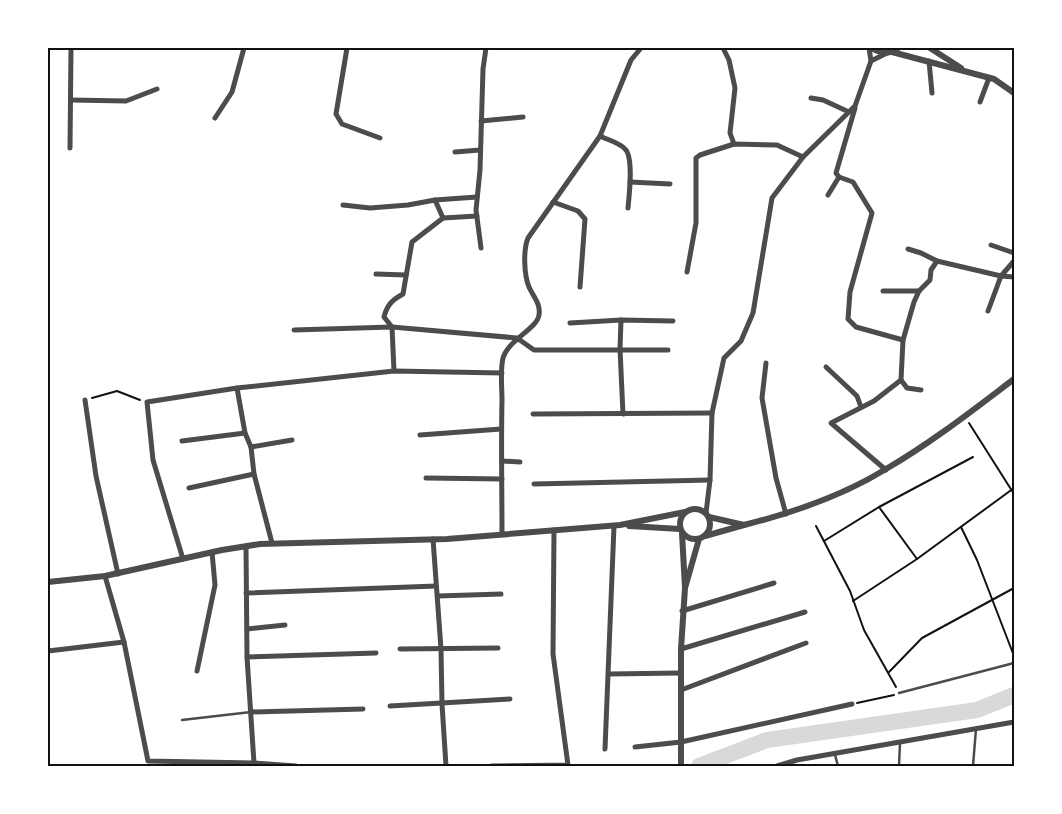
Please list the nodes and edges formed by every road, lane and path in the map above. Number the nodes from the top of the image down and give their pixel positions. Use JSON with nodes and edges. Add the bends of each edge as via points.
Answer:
{"nodes":[{"id":1,"x":71,"y":48,"type":"edge"},
{"id":2,"x":244,"y":48,"type":"edge"},
{"id":3,"x":347,"y":48,"type":"edge"},
{"id":4,"x":486,"y":48,"type":"edge"},
{"id":5,"x":641,"y":48,"type":"edge"},
{"id":6,"x":723,"y":48,"type":"edge"},
{"id":7,"x":870,"y":48,"type":"edge"},
{"id":8,"x":930,"y":48,"type":"edge"},
{"id":9,"x":893,"y":51,"type":"edge"},
{"id":10,"x":872,"y":61,"type":"junction"},
{"id":11,"x":929,"y":61,"type":"junction"},
{"id":12,"x":966,"y":71,"type":"junction"},
{"id":13,"x":990,"y":78,"type":"junction"},
{"id":14,"x":156,"y":89,"type":"dead end"},
{"id":15,"x":932,"y":93,"type":"dead end"},
{"id":16,"x":1014,"y":93,"type":"edge"},
{"id":17,"x":810,"y":98,"type":"dead end"},
{"id":18,"x":71,"y":100,"type":"junction"},
{"id":19,"x":980,"y":102,"type":"dead end"},
{"id":20,"x":855,"y":106,"type":"junction"},
{"id":21,"x":850,"y":112,"type":"junction"},
{"id":22,"x":523,"y":117,"type":"dead end"},
{"id":23,"x":215,"y":118,"type":"dead end"},
{"id":24,"x":481,"y":121,"type":"junction"},
{"id":25,"x":600,"y":136,"type":"junction"},
{"id":26,"x":380,"y":138,"type":"dead end"},
{"id":27,"x":734,"y":144,"type":"junction"},
{"id":28,"x":70,"y":148,"type":"dead end"},
{"id":29,"x":480,"y":150,"type":"junction"},
{"id":30,"x":454,"y":152,"type":"dead end"},
{"id":31,"x":803,"y":157,"type":"junction"},
{"id":32,"x":839,"y":177,"type":"junction"},
{"id":33,"x":630,"y":182,"type":"junction"},
{"id":34,"x":670,"y":184,"type":"dead end"},
{"id":35,"x":828,"y":195,"type":"dead end"},
{"id":36,"x":477,"y":197,"type":"junction"},
{"id":37,"x":436,"y":200,"type":"junction"},
{"id":38,"x":553,"y":202,"type":"junction"},
{"id":39,"x":343,"y":205,"type":"dead end"},
{"id":40,"x":628,"y":208,"type":"dead end"},
{"id":41,"x":477,"y":216,"type":"junction"},
{"id":42,"x":443,"y":218,"type":"junction"},
{"id":43,"x":991,"y":245,"type":"dead end"},
{"id":44,"x":481,"y":248,"type":"dead end"},
{"id":45,"x":908,"y":249,"type":"dead end"},
{"id":46,"x":1014,"y":252,"type":"edge"},
{"id":47,"x":937,"y":261,"type":"junction"},
{"id":48,"x":1014,"y":261,"type":"edge"},
{"id":49,"x":687,"y":272,"type":"dead end"},
{"id":50,"x":376,"y":274,"type":"dead end"},
{"id":51,"x":406,"y":276,"type":"junction"},
{"id":52,"x":1001,"y":276,"type":"junction"},
{"id":53,"x":1014,"y":277,"type":"edge"},
{"id":54,"x":580,"y":287,"type":"dead end"},
{"id":55,"x":882,"y":291,"type":"dead end"},
{"id":56,"x":919,"y":291,"type":"junction"},
{"id":57,"x":988,"y":311,"type":"dead end"},
{"id":58,"x":621,"y":320,"type":"junction"},
{"id":59,"x":673,"y":321,"type":"dead end"},
{"id":60,"x":570,"y":324,"type":"dead end"},
{"id":61,"x":392,"y":327,"type":"junction"},
{"id":62,"x":294,"y":330,"type":"dead end"},
{"id":63,"x":517,"y":338,"type":"junction"},
{"id":64,"x":903,"y":340,"type":"junction"},
{"id":65,"x":620,"y":349,"type":"junction"},
{"id":66,"x":668,"y":350,"type":"dead end"},
{"id":67,"x":766,"y":363,"type":"dead end"},
{"id":68,"x":826,"y":367,"type":"dead end"},
{"id":69,"x":394,"y":371,"type":"junction"},
{"id":70,"x":502,"y":373,"type":"junction"},
{"id":71,"x":1014,"y":379,"type":"edge"},
{"id":72,"x":901,"y":380,"type":"junction"},
{"id":73,"x":237,"y":388,"type":"junction"},
{"id":74,"x":921,"y":390,"type":"dead end"},
{"id":75,"x":85,"y":400,"type":"joint"},
{"id":76,"x":148,"y":402,"type":"junction"},
{"id":77,"x":861,"y":407,"type":"junction"},
{"id":78,"x":712,"y":412,"type":"junction"},
{"id":79,"x":533,"y":414,"type":"dead end"},
{"id":80,"x":623,"y":414,"type":"junction"},
{"id":81,"x":965,"y":416,"type":"junction"},
{"id":82,"x":501,"y":429,"type":"junction"},
{"id":83,"x":245,"y":433,"type":"junction"},
{"id":84,"x":420,"y":435,"type":"dead end"},
{"id":85,"x":182,"y":440,"type":"dead end"},
{"id":86,"x":292,"y":440,"type":"dead end"},
{"id":87,"x":251,"y":447,"type":"junction"},
{"id":88,"x":973,"y":457,"type":"dead end"},
{"id":89,"x":502,"y":461,"type":"junction"},
{"id":90,"x":520,"y":462,"type":"dead end"},
{"id":91,"x":886,"y":470,"type":"junction"},
{"id":92,"x":254,"y":474,"type":"junction"},
{"id":93,"x":426,"y":478,"type":"dead end"},
{"id":94,"x":502,"y":479,"type":"junction"},
{"id":95,"x":710,"y":480,"type":"junction"},
{"id":96,"x":534,"y":484,"type":"dead end"},
{"id":97,"x":189,"y":488,"type":"dead end"},
{"id":98,"x":1013,"y":489,"type":"edge"},
{"id":99,"x":1014,"y":494,"type":"edge"},
{"id":100,"x":879,"y":506,"type":"junction"},
{"id":101,"x":685,"y":512,"type":"junction"},
{"id":102,"x":786,"y":514,"type":"junction"},
{"id":103,"x":707,"y":515,"type":"junction"},
{"id":104,"x":617,"y":525,"type":"junction"},
{"id":105,"x":744,"y":525,"type":"junction"},
{"id":106,"x":816,"y":526,"type":"dead end"},
{"id":107,"x":961,"y":527,"type":"junction"},
{"id":108,"x":554,"y":530,"type":"junction"},
{"id":109,"x":681,"y":531,"type":"junction"},
{"id":110,"x":502,"y":534,"type":"junction"},
{"id":111,"x":701,"y":538,"type":"junction"},
{"id":112,"x":433,"y":539,"type":"junction"},
{"id":113,"x":824,"y":541,"type":"junction"},
{"id":114,"x":272,"y":543,"type":"junction"},
{"id":115,"x":246,"y":546,"type":"junction"},
{"id":116,"x":212,"y":552,"type":"junction"},
{"id":117,"x":183,"y":559,"type":"junction"},
{"id":118,"x":917,"y":559,"type":"junction"},
{"id":119,"x":118,"y":574,"type":"junction"},
{"id":120,"x":105,"y":576,"type":"junction"},
{"id":121,"x":48,"y":582,"type":"edge"},
{"id":122,"x":774,"y":583,"type":"dead end"},
{"id":123,"x":436,"y":586,"type":"junction"},
{"id":124,"x":685,"y":588,"type":"junction"},
{"id":125,"x":1014,"y":588,"type":"edge"},
{"id":126,"x":246,"y":593,"type":"junction"},
{"id":127,"x":501,"y":594,"type":"dead end"},
{"id":128,"x":438,"y":596,"type":"junction"},
{"id":129,"x":853,"y":601,"type":"junction"},
{"id":130,"x":992,"y":601,"type":"junction"},
{"id":131,"x":682,"y":611,"type":"junction"},
{"id":132,"x":805,"y":612,"type":"dead end"},
{"id":133,"x":286,"y":625,"type":"dead end"},
{"id":134,"x":247,"y":629,"type":"junction"},
{"id":135,"x":124,"y":642,"type":"junction"},
{"id":136,"x":806,"y":643,"type":"dead end"},
{"id":137,"x":498,"y":648,"type":"dead end"},
{"id":138,"x":441,"y":649,"type":"junction"},
{"id":139,"x":681,"y":649,"type":"junction"},
{"id":140,"x":400,"y":650,"type":"dead end"},
{"id":141,"x":48,"y":651,"type":"edge"},
{"id":142,"x":376,"y":653,"type":"dead end"},
{"id":143,"x":1014,"y":656,"type":"edge"},
{"id":144,"x":247,"y":658,"type":"junction"},
{"id":145,"x":1014,"y":663,"type":"edge"},
{"id":146,"x":197,"y":671,"type":"dead end"},
{"id":147,"x":888,"y":672,"type":"junction"},
{"id":148,"x":681,"y":673,"type":"junction"},
{"id":149,"x":609,"y":674,"type":"junction"},
{"id":150,"x":681,"y":690,"type":"junction"},
{"id":151,"x":900,"y":693,"type":"junction"},
{"id":152,"x":510,"y":699,"type":"dead end"},
{"id":153,"x":442,"y":704,"type":"junction"},
{"id":154,"x":852,"y":704,"type":"joint"},
{"id":155,"x":390,"y":706,"type":"dead end"},
{"id":156,"x":363,"y":709,"type":"dead end"},
{"id":157,"x":251,"y":712,"type":"junction"},
{"id":158,"x":182,"y":720,"type":"dead end"},
{"id":159,"x":1014,"y":722,"type":"edge"},
{"id":160,"x":976,"y":729,"type":"junction"},
{"id":161,"x":681,"y":742,"type":"junction"},
{"id":162,"x":900,"y":742,"type":"junction"},
{"id":163,"x":635,"y":747,"type":"dead end"},
{"id":164,"x":605,"y":749,"type":"dead end"},
{"id":165,"x":835,"y":753,"type":"junction"},
{"id":166,"x":797,"y":760,"type":"junction"},
{"id":167,"x":254,"y":764,"type":"junction"},
{"id":168,"x":296,"y":766,"type":"edge"},
{"id":169,"x":446,"y":766,"type":"edge"},
{"id":170,"x":491,"y":766,"type":"edge"},
{"id":171,"x":681,"y":766,"type":"edge"},
{"id":172,"x":777,"y":766,"type":"edge"},
{"id":173,"x":798,"y":766,"type":"edge"},
{"id":174,"x":838,"y":766,"type":"edge"},
{"id":175,"x":900,"y":766,"type":"edge"},
{"id":176,"x":973,"y":766,"type":"edge"}],
"edges":[{"from":1,"to":18,"type":"street"},
{"from":2,"to":23,"type":"street","via":[[232,92]]},
{"from":3,"to":26,"type":"street","via":[[336,114],[342,124]]},
{"from":4,"to":24,"type":"street"},
{"from":5,"to":25,"type":"street","via":[[631,60]]},
{"from":6,"to":27,"type":"street","via":[[735,88],[730,133]]},
{"from":7,"to":9,"type":"street"},
{"from":7,"to":10,"type":"street"},
{"from":8,"to":12,"type":"street"},
{"from":9,"to":10,"type":"street"},
{"from":9,"to":11,"type":"street"},
{"from":10,"to":20,"type":"street"},
{"from":11,"to":12,"type":"street"},
{"from":11,"to":15,"type":"street"},
{"from":12,"to":13,"type":"street"},
{"from":13,"to":16,"type":"street"},
{"from":13,"to":19,"type":"street"},
{"from":14,"to":18,"type":"street","via":[[126,101]]},
{"from":17,"to":21,"type":"street","via":[[824,100]]},
{"from":18,"to":28,"type":"street"},
{"from":20,"to":21,"type":"street"},
{"from":20,"to":32,"type":"street","via":[[835,170]]},
{"from":21,"to":31,"type":"street"},
{"from":22,"to":24,"type":"street"},
{"from":24,"to":29,"type":"street"},
{"from":25,"to":33,"type":"street","via":[[625,149]]},
{"from":25,"to":38,"type":"street"},
{"from":27,"to":31,"type":"street","via":[[777,145]]},
{"from":27,"to":49,"type":"street","via":[[696,158],[696,223]]},
{"from":29,"to":30,"type":"street"},
{"from":29,"to":36,"type":"street"},
{"from":31,"to":78,"type":"street","via":[[772,198],[753,314],[741,341],[724,358]]},
{"from":32,"to":35,"type":"street"},
{"from":32,"to":64,"type":"street","via":[[854,182],[872,213],[850,292],[848,319],[856,328]]},
{"from":33,"to":34,"type":"street"},
{"from":33,"to":40,"type":"street"},
{"from":36,"to":37,"type":"street"},
{"from":36,"to":41,"type":"street"},
{"from":37,"to":39,"type":"street","via":[[370,208]]},
{"from":37,"to":42,"type":"street"},
{"from":38,"to":54,"type":"street","via":[[578,211],[585,219]]},
{"from":38,"to":63,"type":"street","via":[[528,238],[524,253],[528,285],[538,304],[539,316],[534,325]]},
{"from":41,"to":42,"type":"street"},
{"from":41,"to":44,"type":"street"},
{"from":42,"to":51,"type":"street","via":[[412,242]]},
{"from":43,"to":46,"type":"street"},
{"from":45,"to":47,"type":"street"},
{"from":47,"to":52,"type":"street"},
{"from":47,"to":56,"type":"street","via":[[931,270],[930,280]]},
{"from":48,"to":52,"type":"street"},
{"from":50,"to":51,"type":"street"},
{"from":51,"to":61,"type":"street","via":[[402,294],[386,308],[384,317]]},
{"from":52,"to":53,"type":"street"},
{"from":52,"to":57,"type":"street"},
{"from":55,"to":56,"type":"street"},
{"from":56,"to":64,"type":"street"},
{"from":58,"to":59,"type":"street"},
{"from":58,"to":60,"type":"street"},
{"from":58,"to":65,"type":"street"},
{"from":61,"to":62,"type":"street"},
{"from":61,"to":63,"type":"street"},
{"from":61,"to":69,"type":"street"},
{"from":63,"to":65,"type":"street","via":[[534,350]]},
{"from":63,"to":70,"type":"street","via":[[503,357]]},
{"from":64,"to":72,"type":"street"},
{"from":65,"to":66,"type":"street"},
{"from":65,"to":80,"type":"street"},
{"from":67,"to":102,"type":"street","via":[[762,398]]},
{"from":68,"to":77,"type":"street","via":[[857,396]]},
{"from":69,"to":70,"type":"street"},
{"from":69,"to":73,"type":"street"},
{"from":70,"to":82,"type":"street"},
{"from":71,"to":81,"type":"street"},
{"from":72,"to":74,"type":"street","via":[[907,388]]},
{"from":72,"to":77,"type":"street"},
{"from":73,"to":76,"type":"street"},
{"from":73,"to":83,"type":"street"},
{"from":75,"to":76,"type":"path","via":[[117,391]]},
{"from":75,"to":119,"type":"street","via":[[96,476]]},
{"from":76,"to":117,"type":"street","via":[[153,460]]},
{"from":77,"to":91,"type":"street","via":[[831,423]]},
{"from":78,"to":80,"type":"street"},
{"from":78,"to":95,"type":"street"},
{"from":79,"to":80,"type":"street"},
{"from":81,"to":91,"type":"street"},
{"from":81,"to":98,"type":"path"},
{"from":82,"to":84,"type":"street"},
{"from":82,"to":89,"type":"street"},
{"from":83,"to":85,"type":"street"},
{"from":83,"to":87,"type":"street"},
{"from":86,"to":87,"type":"street"},
{"from":87,"to":92,"type":"street"},
{"from":88,"to":100,"type":"path"},
{"from":89,"to":90,"type":"street"},
{"from":89,"to":94,"type":"street"},
{"from":91,"to":102,"type":"street"},
{"from":92,"to":97,"type":"street"},
{"from":92,"to":114,"type":"street"},
{"from":93,"to":94,"type":"street"},
{"from":94,"to":110,"type":"street"},
{"from":95,"to":96,"type":"street"},
{"from":95,"to":103,"type":"street"},
{"from":98,"to":99,"type":"path"},
{"from":98,"to":107,"type":"path"},
{"from":100,"to":113,"type":"path"},
{"from":100,"to":118,"type":"path"},
{"from":101,"to":103,"type":"street","via":[[702,510]]},
{"from":101,"to":104,"type":"street"},
{"from":101,"to":109,"type":"street","via":[[680,520]]},
{"from":102,"to":105,"type":"street"},
{"from":103,"to":105,"type":"street"},
{"from":103,"to":111,"type":"street","via":[[709,530]]},
{"from":104,"to":108,"type":"street"},
{"from":104,"to":109,"type":"street"},
{"from":104,"to":149,"type":"street"},
{"from":105,"to":111,"type":"street"},
{"from":106,"to":113,"type":"path"},
{"from":107,"to":118,"type":"path"},
{"from":107,"to":130,"type":"path"},
{"from":108,"to":110,"type":"street"},
{"from":108,"to":170,"type":"street","via":[[553,654],[568,765]]},
{"from":109,"to":111,"type":"street","via":[[690,539]]},
{"from":109,"to":124,"type":"street"},
{"from":110,"to":112,"type":"street"},
{"from":111,"to":124,"type":"street"},
{"from":112,"to":114,"type":"street"},
{"from":112,"to":123,"type":"street"},
{"from":113,"to":129,"type":"path"},
{"from":114,"to":115,"type":"street"},
{"from":115,"to":116,"type":"street"},
{"from":115,"to":126,"type":"street"},
{"from":116,"to":117,"type":"street"},
{"from":116,"to":146,"type":"street","via":[[215,585]]},
{"from":117,"to":119,"type":"street"},
{"from":118,"to":129,"type":"path"},
{"from":119,"to":120,"type":"street"},
{"from":120,"to":121,"type":"street"},
{"from":120,"to":135,"type":"street"},
{"from":122,"to":131,"type":"street"},
{"from":123,"to":126,"type":"street"},
{"from":123,"to":128,"type":"street"},
{"from":124,"to":131,"type":"street"},
{"from":125,"to":130,"type":"path"},
{"from":126,"to":134,"type":"street"},
{"from":127,"to":128,"type":"street"},
{"from":128,"to":138,"type":"street"},
{"from":129,"to":147,"type":"path","via":[[864,630]]},
{"from":130,"to":143,"type":"path"},
{"from":130,"to":147,"type":"path","via":[[922,638]]},
{"from":131,"to":139,"type":"street"},
{"from":132,"to":139,"type":"street"},
{"from":133,"to":134,"type":"street"},
{"from":134,"to":144,"type":"street"},
{"from":135,"to":141,"type":"street"},
{"from":135,"to":167,"type":"street","via":[[148,761]]},
{"from":136,"to":150,"type":"street"},
{"from":137,"to":138,"type":"street"},
{"from":138,"to":140,"type":"street"},
{"from":138,"to":153,"type":"street"},
{"from":139,"to":148,"type":"street"},
{"from":142,"to":144,"type":"street"},
{"from":144,"to":157,"type":"street"},
{"from":145,"to":151,"type":"lane"},
{"from":147,"to":151,"type":"path"},
{"from":148,"to":149,"type":"street"},
{"from":148,"to":150,"type":"street"},
{"from":149,"to":164,"type":"street"},
{"from":150,"to":161,"type":"street"},
{"from":151,"to":154,"type":"path"},
{"from":152,"to":153,"type":"street"},
{"from":153,"to":155,"type":"street"},
{"from":153,"to":169,"type":"street"},
{"from":154,"to":161,"type":"street"},
{"from":156,"to":157,"type":"street"},
{"from":157,"to":158,"type":"lane"},
{"from":157,"to":167,"type":"street"},
{"from":159,"to":160,"type":"street"},
{"from":160,"to":162,"type":"street"},
{"from":160,"to":176,"type":"lane"},
{"from":161,"to":163,"type":"street"},
{"from":161,"to":171,"type":"street"},
{"from":162,"to":165,"type":"street"},
{"from":162,"to":175,"type":"lane"},
{"from":165,"to":166,"type":"street"},
{"from":165,"to":174,"type":"lane"},
{"from":166,"to":172,"type":"street"},
{"from":166,"to":173,"type":"lane"},
{"from":167,"to":168,"type":"street"}]}
